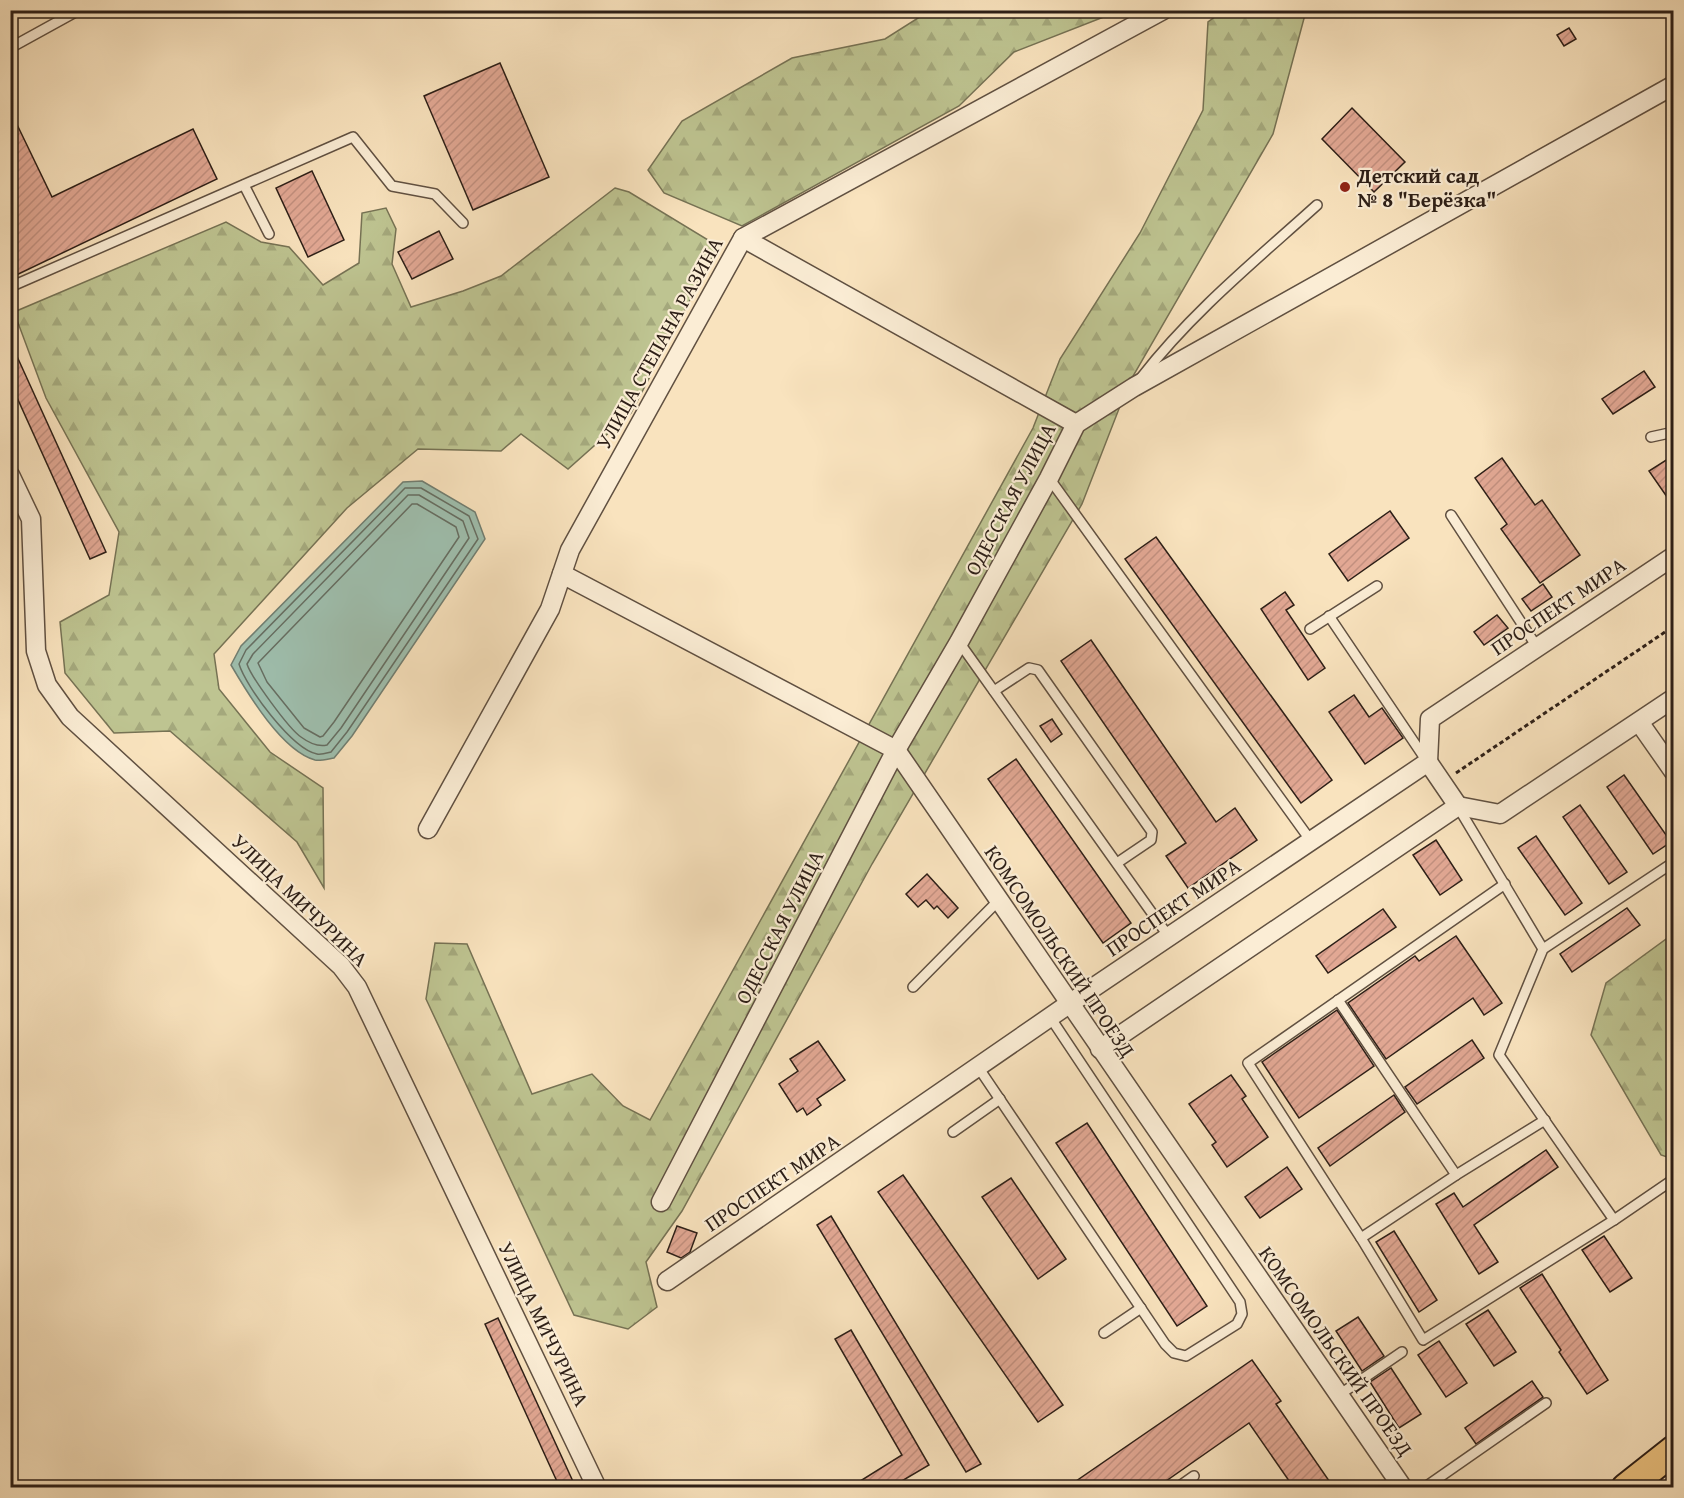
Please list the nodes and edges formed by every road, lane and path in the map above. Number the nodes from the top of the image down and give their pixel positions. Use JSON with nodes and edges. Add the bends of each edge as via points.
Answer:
{"nodes":[{"id":1,"x":79,"y":10,"type":"edge"},
{"id":2,"x":1163,"y":10,"type":"edge"},
{"id":3,"x":10,"y":48,"type":"edge"},
{"id":4,"x":1674,"y":85,"type":"edge"},
{"id":5,"x":244,"y":185,"type":"junction"},
{"id":6,"x":1317,"y":205,"type":"dead end"},
{"id":7,"x":464,"y":223,"type":"dead end"},
{"id":8,"x":269,"y":234,"type":"dead end"},
{"id":9,"x":743,"y":238,"type":"junction"},
{"id":10,"x":10,"y":287,"type":"edge"},
{"id":11,"x":1134,"y":387,"type":"junction"},
{"id":12,"x":1076,"y":424,"type":"junction"},
{"id":13,"x":1674,"y":432,"type":"edge"},
{"id":14,"x":1652,"y":437,"type":"dead end"},
{"id":15,"x":10,"y":475,"type":"edge"},
{"id":16,"x":1049,"y":478,"type":"junction"},
{"id":17,"x":1451,"y":515,"type":"dead end"},
{"id":18,"x":1674,"y":556,"type":"edge"},
{"id":19,"x":562,"y":574,"type":"junction"},
{"id":20,"x":1377,"y":586,"type":"dead end"},
{"id":21,"x":1329,"y":616,"type":"junction"},
{"id":22,"x":1674,"y":626,"type":"edge"},
{"id":23,"x":1310,"y":629,"type":"dead end"},
{"id":24,"x":959,"y":642,"type":"junction"},
{"id":25,"x":1537,"y":647,"type":"junction"},
{"id":26,"x":994,"y":691,"type":"junction"},
{"id":27,"x":1674,"y":698,"type":"edge"},
{"id":28,"x":1639,"y":722,"type":"junction"},
{"id":29,"x":896,"y":750,"type":"junction"},
{"id":30,"x":1428,"y":762,"type":"junction"},
{"id":31,"x":1674,"y":772,"type":"edge"},
{"id":32,"x":1442,"y":783,"type":"junction"},
{"id":33,"x":1458,"y":806,"type":"junction"},
{"id":34,"x":428,"y":829,"type":"dead end"},
{"id":35,"x":1311,"y":841,"type":"junction"},
{"id":36,"x":1674,"y":862,"type":"edge"},
{"id":37,"x":1117,"y":863,"type":"junction"},
{"id":38,"x":1504,"y":884,"type":"junction"},
{"id":39,"x":999,"y":901,"type":"junction"},
{"id":40,"x":1169,"y":937,"type":"junction"},
{"id":41,"x":1543,"y":949,"type":"junction"},
{"id":42,"x":912,"y":987,"type":"dead end"},
{"id":43,"x":1338,"y":1000,"type":"junction"},
{"id":44,"x":1069,"y":1004,"type":"junction"},
{"id":45,"x":1050,"y":1017,"type":"junction"},
{"id":46,"x":1100,"y":1049,"type":"junction"},
{"id":47,"x":978,"y":1067,"type":"junction"},
{"id":48,"x":1000,"y":1099,"type":"junction"},
{"id":49,"x":1545,"y":1120,"type":"junction"},
{"id":50,"x":953,"y":1132,"type":"dead end"},
{"id":51,"x":1456,"y":1175,"type":"junction"},
{"id":52,"x":1674,"y":1179,"type":"edge"},
{"id":53,"x":661,"y":1202,"type":"dead end"},
{"id":54,"x":1614,"y":1220,"type":"junction"},
{"id":55,"x":1361,"y":1238,"type":"junction"},
{"id":56,"x":667,"y":1281,"type":"dead end"},
{"id":57,"x":1141,"y":1308,"type":"junction"},
{"id":58,"x":1104,"y":1333,"type":"dead end"},
{"id":59,"x":1402,"y":1352,"type":"dead end"},
{"id":60,"x":1339,"y":1395,"type":"junction"},
{"id":61,"x":1546,"y":1403,"type":"dead end"},
{"id":62,"x":1674,"y":1450,"type":"edge"},
{"id":63,"x":1194,"y":1476,"type":"dead end"},
{"id":64,"x":597,"y":1488,"type":"edge"},
{"id":65,"x":1177,"y":1488,"type":"edge"},
{"id":66,"x":1403,"y":1488,"type":"edge"},
{"id":67,"x":1424,"y":1488,"type":"edge"},
{"id":68,"x":1626,"y":1488,"type":"edge"}],
"edges":[{"from":1,"to":3,"type":"lane"},
{"from":2,"to":9,"type":"street","name":"УЛИЦА СТЕПАНА РАЗИНА"},
{"from":4,"to":11,"type":"street","name":"ОДЕССКАЯ УЛИЦА"},
{"from":5,"to":7,"type":"lane","via":[[353,137],[392,186],[435,194]]},
{"from":5,"to":8,"type":"lane"},
{"from":5,"to":10,"type":"lane"},
{"from":6,"to":11,"type":"lane","via":[[1161,351]]},
{"from":9,"to":12,"type":"street"},
{"from":9,"to":19,"type":"street","name":"УЛИЦА СТЕПАНА РАЗИНА","via":[[570,550]]},
{"from":11,"to":12,"type":"street","name":"ОДЕССКАЯ УЛИЦА"},
{"from":12,"to":16,"type":"street","name":"ОДЕССКАЯ УЛИЦА"},
{"from":13,"to":14,"type":"lane"},
{"from":15,"to":64,"type":"street","name":"УЛИЦА МИЧУРИНА","via":[[31,519],[36,651],[47,685],[70,717],[341,966],[357,987]]},
{"from":16,"to":24,"type":"street","name":"ОДЕССКАЯ УЛИЦА"},
{"from":16,"to":35,"type":"lane"},
{"from":17,"to":25,"type":"lane"},
{"from":18,"to":25,"type":"street","name":"ПРОСПЕКТ МИРА"},
{"from":19,"to":29,"type":"street","name":"КОМСОМОЛЬСКИЙ ПРОЕЗД"},
{"from":19,"to":34,"type":"street","name":"УЛИЦА СТЕПАНА РАЗИНА","via":[[550,609]]},
{"from":20,"to":21,"type":"lane"},
{"from":21,"to":23,"type":"lane"},
{"from":21,"to":30,"type":"lane"},
{"from":22,"to":32,"type":"path"},
{"from":24,"to":26,"type":"lane"},
{"from":24,"to":29,"type":"street","name":"ОДЕССКАЯ УЛИЦА"},
{"from":25,"to":30,"type":"street","name":"ПРОСПЕКТ МИРА","via":[[1430,719]]},
{"from":26,"to":37,"type":"lane"},
{"from":26,"to":37,"type":"lane","via":[[1029,668],[1038,670],[1152,832],[1150,840]]},
{"from":27,"to":28,"type":"street"},
{"from":28,"to":31,"type":"street"},
{"from":28,"to":33,"type":"street","via":[[1500,814]]},
{"from":29,"to":39,"type":"street","name":"КОМСОМОЛЬСКИЙ ПРОЕЗД"},
{"from":29,"to":53,"type":"street","name":"ОДЕССКАЯ УЛИЦА"},
{"from":30,"to":32,"type":"street"},
{"from":30,"to":35,"type":"street","name":"ПРОСПЕКТ МИРА"},
{"from":32,"to":33,"type":"street"},
{"from":33,"to":38,"type":"lane"},
{"from":33,"to":46,"type":"street"},
{"from":35,"to":40,"type":"street","name":"ПРОСПЕКТ МИРА"},
{"from":36,"to":41,"type":"lane"},
{"from":37,"to":40,"type":"lane"},
{"from":38,"to":41,"type":"lane"},
{"from":38,"to":43,"type":"lane"},
{"from":39,"to":42,"type":"lane"},
{"from":39,"to":44,"type":"street","name":"КОМСОМОЛЬСКИЙ ПРОЕЗД"},
{"from":40,"to":44,"type":"street","name":"ПРОСПЕКТ МИРА"},
{"from":41,"to":49,"type":"lane","via":[[1499,1055]]},
{"from":43,"to":51,"type":"lane"},
{"from":43,"to":55,"type":"lane","via":[[1248,1063]]},
{"from":44,"to":45,"type":"street","name":"ПРОСПЕКТ МИРА"},
{"from":44,"to":46,"type":"street","name":"КОМСОМОЛЬСКИЙ ПРОЕЗД"},
{"from":45,"to":47,"type":"street","name":"ПРОСПЕКТ МИРА"},
{"from":45,"to":57,"type":"lane","via":[[1240,1302],[1242,1314],[1237,1324],[1186,1356],[1174,1353],[1165,1344]]},
{"from":46,"to":60,"type":"street","name":"КОМСОМОЛЬСКИЙ ПРОЕЗД"},
{"from":47,"to":48,"type":"lane"},
{"from":47,"to":56,"type":"street","name":"ПРОСПЕКТ МИРА"},
{"from":48,"to":50,"type":"lane"},
{"from":48,"to":57,"type":"lane"},
{"from":49,"to":51,"type":"lane"},
{"from":49,"to":54,"type":"lane"},
{"from":51,"to":55,"type":"lane"},
{"from":52,"to":54,"type":"lane"},
{"from":54,"to":55,"type":"lane","via":[[1423,1340]]},
{"from":57,"to":58,"type":"lane"},
{"from":59,"to":60,"type":"lane"},
{"from":60,"to":66,"type":"street","name":"КОМСОМОЛЬСКИЙ ПРОЕЗД"},
{"from":61,"to":67,"type":"lane"},
{"from":62,"to":68,"type":"main road"},
{"from":63,"to":65,"type":"lane"}]}
